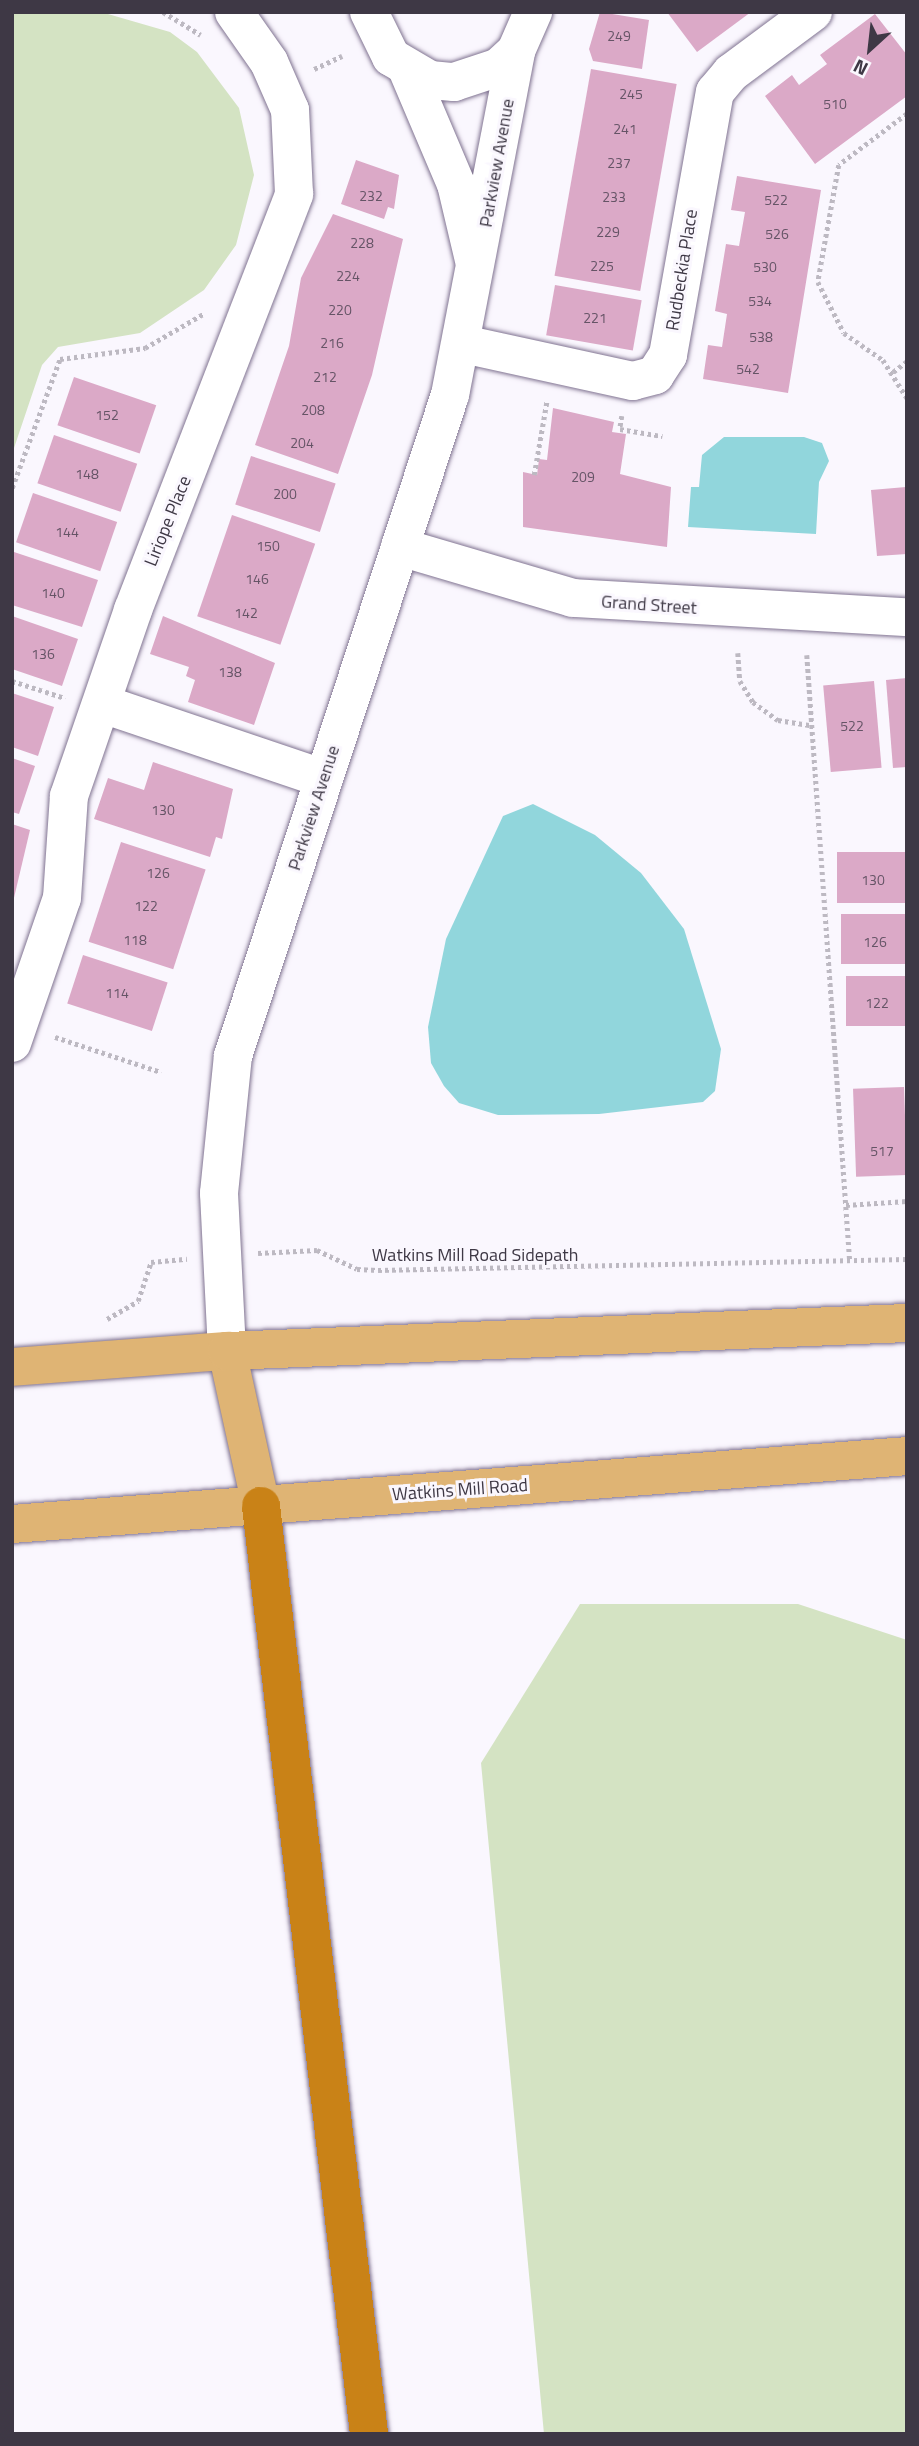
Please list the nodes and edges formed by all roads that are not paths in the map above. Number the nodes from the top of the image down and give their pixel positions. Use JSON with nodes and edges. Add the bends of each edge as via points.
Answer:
{"nodes":[{"id":1,"x":234,"y":12,"type":"edge"},
{"id":2,"x":369,"y":12,"type":"edge"},
{"id":3,"x":813,"y":12,"type":"edge"},
{"id":4,"x":530,"y":27,"type":"edge"},
{"id":5,"x":408,"y":71,"type":"junction"},
{"id":6,"x":477,"y":276,"type":"junction"},
{"id":7,"x":463,"y":344,"type":"junction"},
{"id":8,"x":400,"y":547,"type":"junction"},
{"id":9,"x":907,"y":617,"type":"edge"},
{"id":10,"x":86,"y":702,"type":"junction"},
{"id":11,"x":324,"y":779,"type":"junction"},
{"id":12,"x":14,"y":1030,"type":"edge"},
{"id":13,"x":907,"y":1323,"type":"edge"},
{"id":14,"x":227,"y":1351,"type":"junction"},
{"id":15,"x":12,"y":1367,"type":"edge"},
{"id":16,"x":907,"y":1456,"type":"edge"},
{"id":17,"x":261,"y":1506,"type":"junction"},
{"id":18,"x":12,"y":1524,"type":"edge"},
{"id":19,"x":369,"y":2434,"type":"edge"}],
"edges":[{"from":1,"to":10,"type":"street","name":"Liriope Place","via":[[269,62],[290,110],[294,194]]},
{"from":2,"to":5,"type":"street","via":[[377,39]]},
{"from":3,"to":7,"type":"street","name":"Rudbeckia Place","via":[[730,73],[716,92],[668,355],[655,375],[633,380]]},
{"from":4,"to":5,"type":"street","via":[[478,78],[430,80]]},
{"from":4,"to":6,"type":"street","name":"Parkview Avenue"},
{"from":5,"to":6,"type":"street","name":"Parkview Avenue","via":[[456,184]]},
{"from":6,"to":7,"type":"street","name":"Parkview Avenue"},
{"from":7,"to":8,"type":"street","name":"Parkview Avenue"},
{"from":8,"to":9,"type":"street","name":"Grand Street","via":[[573,598]]},
{"from":8,"to":11,"type":"street","name":"Parkview Avenue"},
{"from":10,"to":11,"type":"street"},
{"from":10,"to":12,"type":"street","name":"Liriope Place","via":[[63,820],[62,898]]},
{"from":11,"to":14,"type":"street","name":"Parkview Avenue","via":[[233,1056],[222,1121],[218,1256]]},
{"from":13,"to":14,"type":"main road"},
{"from":14,"to":15,"type":"main road"},
{"from":14,"to":17,"type":"main road"},
{"from":16,"to":17,"type":"main road","name":"Watkins Mill Road"},
{"from":17,"to":18,"type":"main road","name":"Watkins Mill Road"},
{"from":17,"to":19,"type":"highway"}]}
